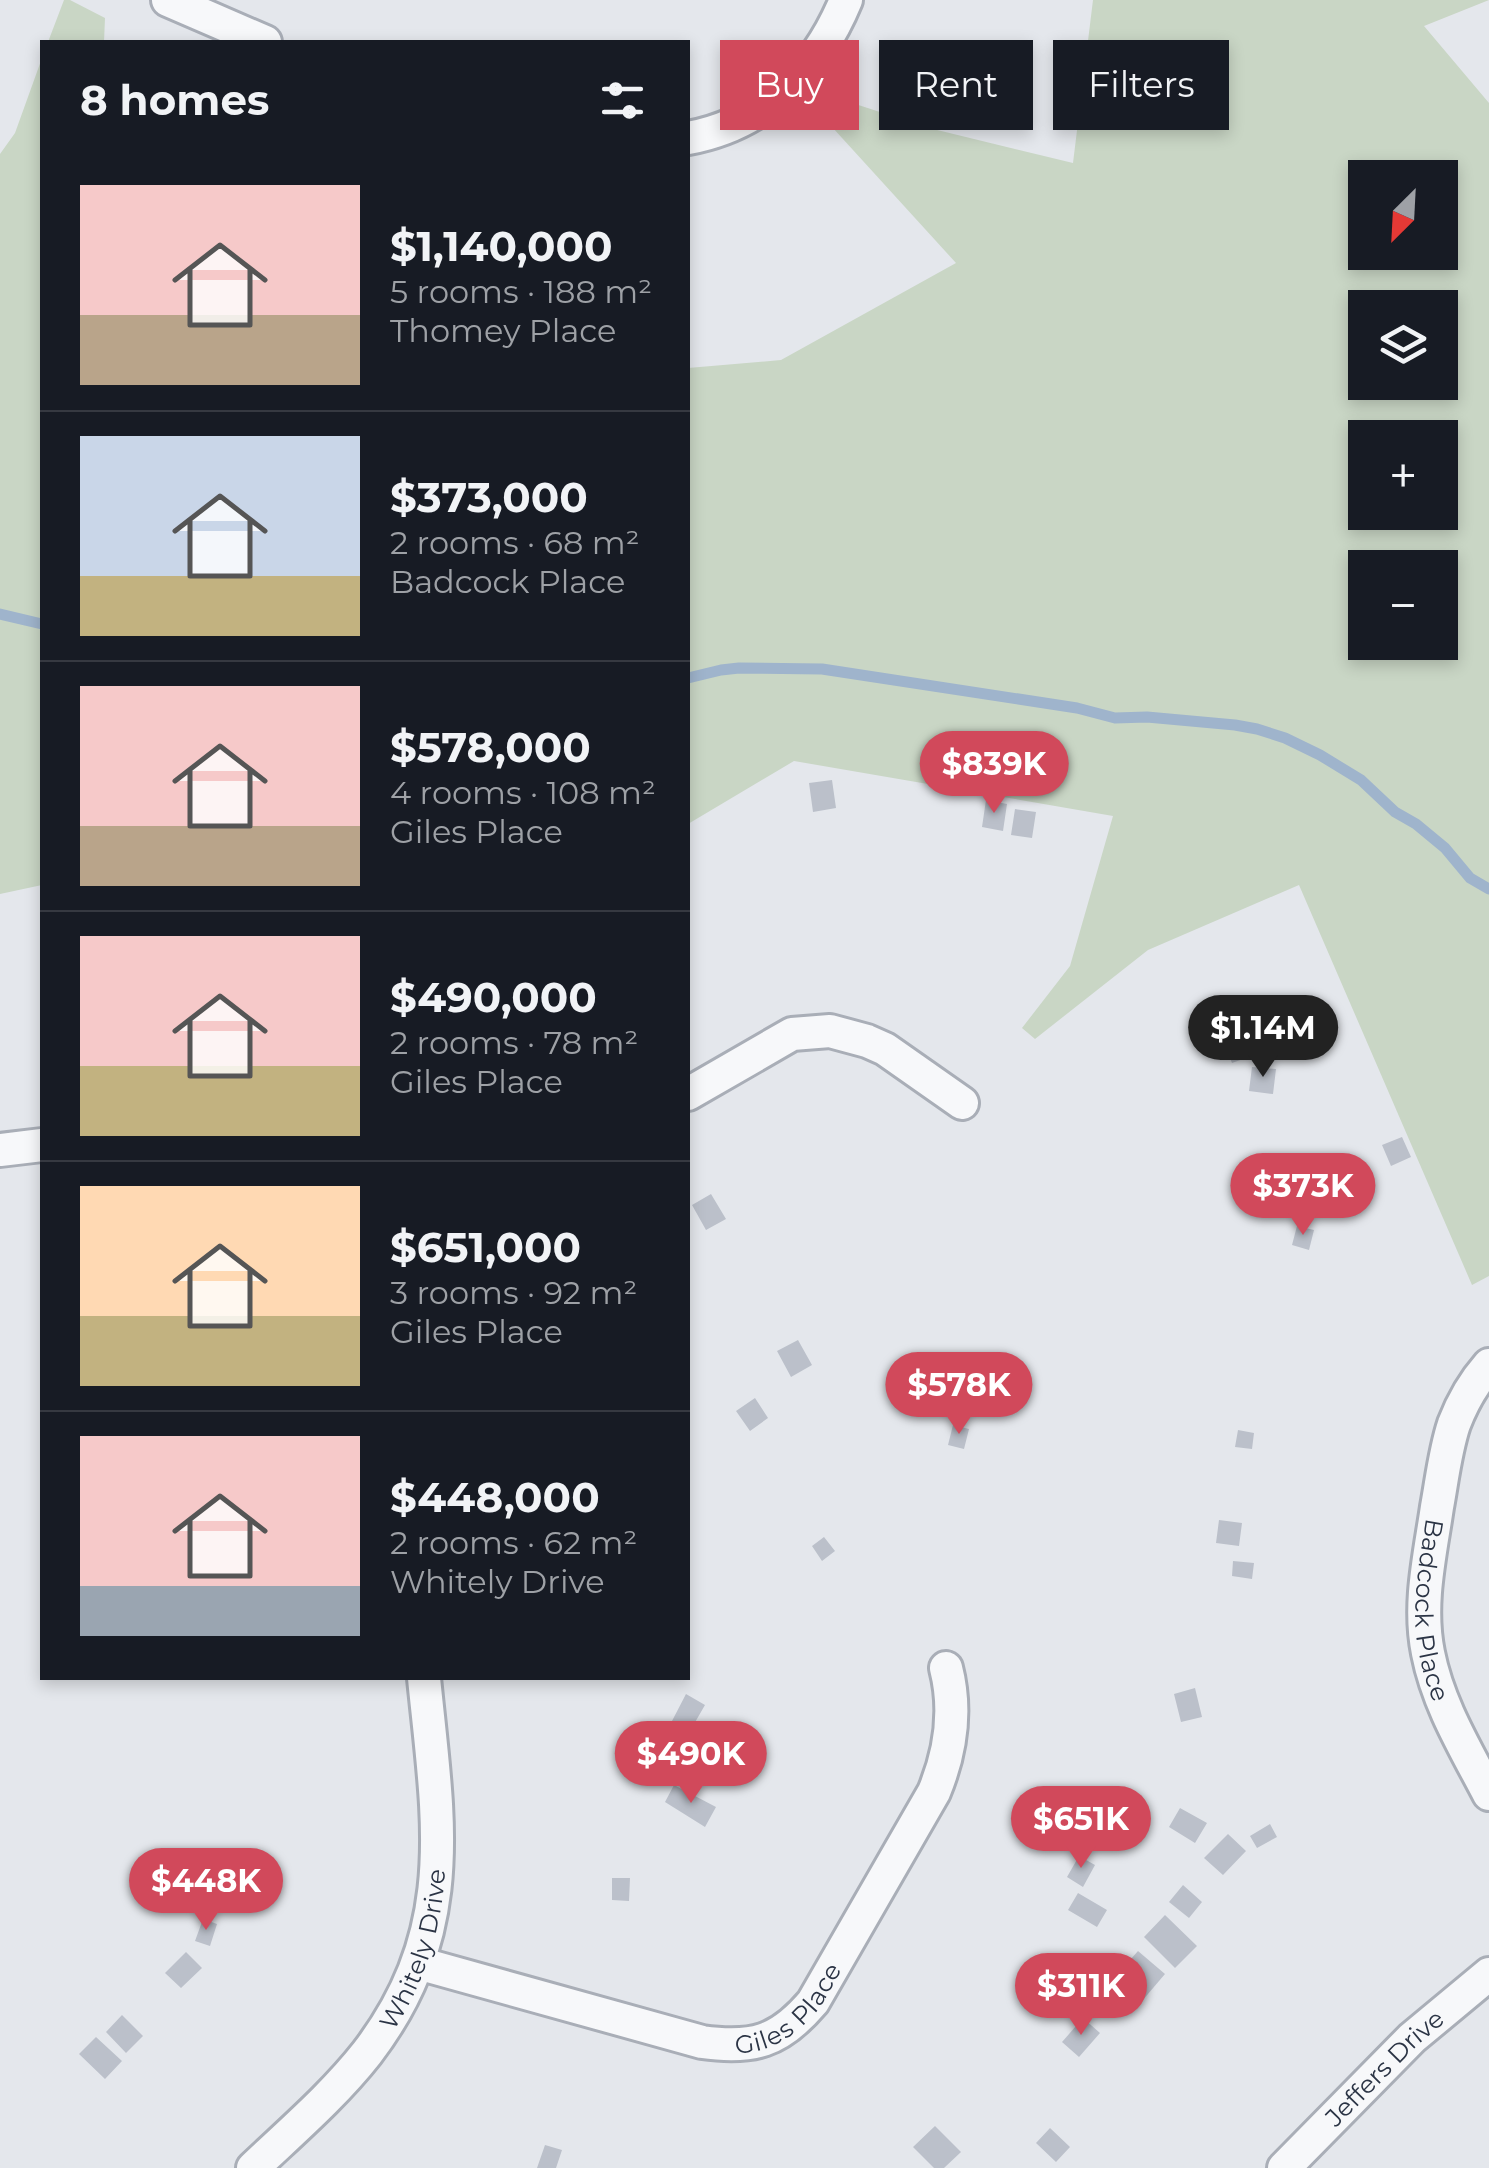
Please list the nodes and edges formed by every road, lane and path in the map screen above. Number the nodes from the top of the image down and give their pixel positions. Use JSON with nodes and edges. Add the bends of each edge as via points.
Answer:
{"nodes":[{"id":1,"x":168,"y":0,"type":"edge"},
{"id":2,"x":846,"y":0,"type":"edge"},
{"id":3,"x":260,"y":40,"type":"edge"},
{"id":4,"x":690,"y":138,"type":"edge"},
{"id":5,"x":690,"y":1093,"type":"edge"},
{"id":6,"x":962,"y":1103,"type":"dead end"},
{"id":7,"x":40,"y":1145,"type":"edge"},
{"id":8,"x":0,"y":1150,"type":"edge"},
{"id":9,"x":1489,"y":1365,"type":"edge"},
{"id":10,"x":946,"y":1668,"type":"dead end"},
{"id":11,"x":424,"y":1680,"type":"edge"},
{"id":12,"x":1489,"y":1794,"type":"edge"},
{"id":13,"x":418,"y":1963,"type":"junction"},
{"id":14,"x":1489,"y":1974,"type":"edge"},
{"id":15,"x":254,"y":2168,"type":"edge"},
{"id":16,"x":1284,"y":2168,"type":"edge"}],
"edges":[{"from":1,"to":3,"type":"street"},
{"from":2,"to":4,"type":"street","via":[[822,49],[781,94]]},
{"from":5,"to":6,"type":"street","via":[[792,1034],[830,1030],[885,1049]]},
{"from":7,"to":8,"type":"street"},
{"from":9,"to":12,"type":"street","name":"Badcock Place","via":[[1464,1402],[1448,1444],[1424,1605],[1438,1690]]},
{"from":10,"to":13,"type":"street","name":"Giles Place","via":[[952,1727],[934,1792],[813,2002],[769,2039],[726,2046],[702,2042]]},
{"from":11,"to":13,"type":"street","name":"Whitely Drive","via":[[438,1859]]},
{"from":13,"to":15,"type":"street","name":"Whitely Drive","via":[[367,2052]]},
{"from":14,"to":16,"type":"street","name":"Jeffers Drive","via":[[1412,2038]]}]}
